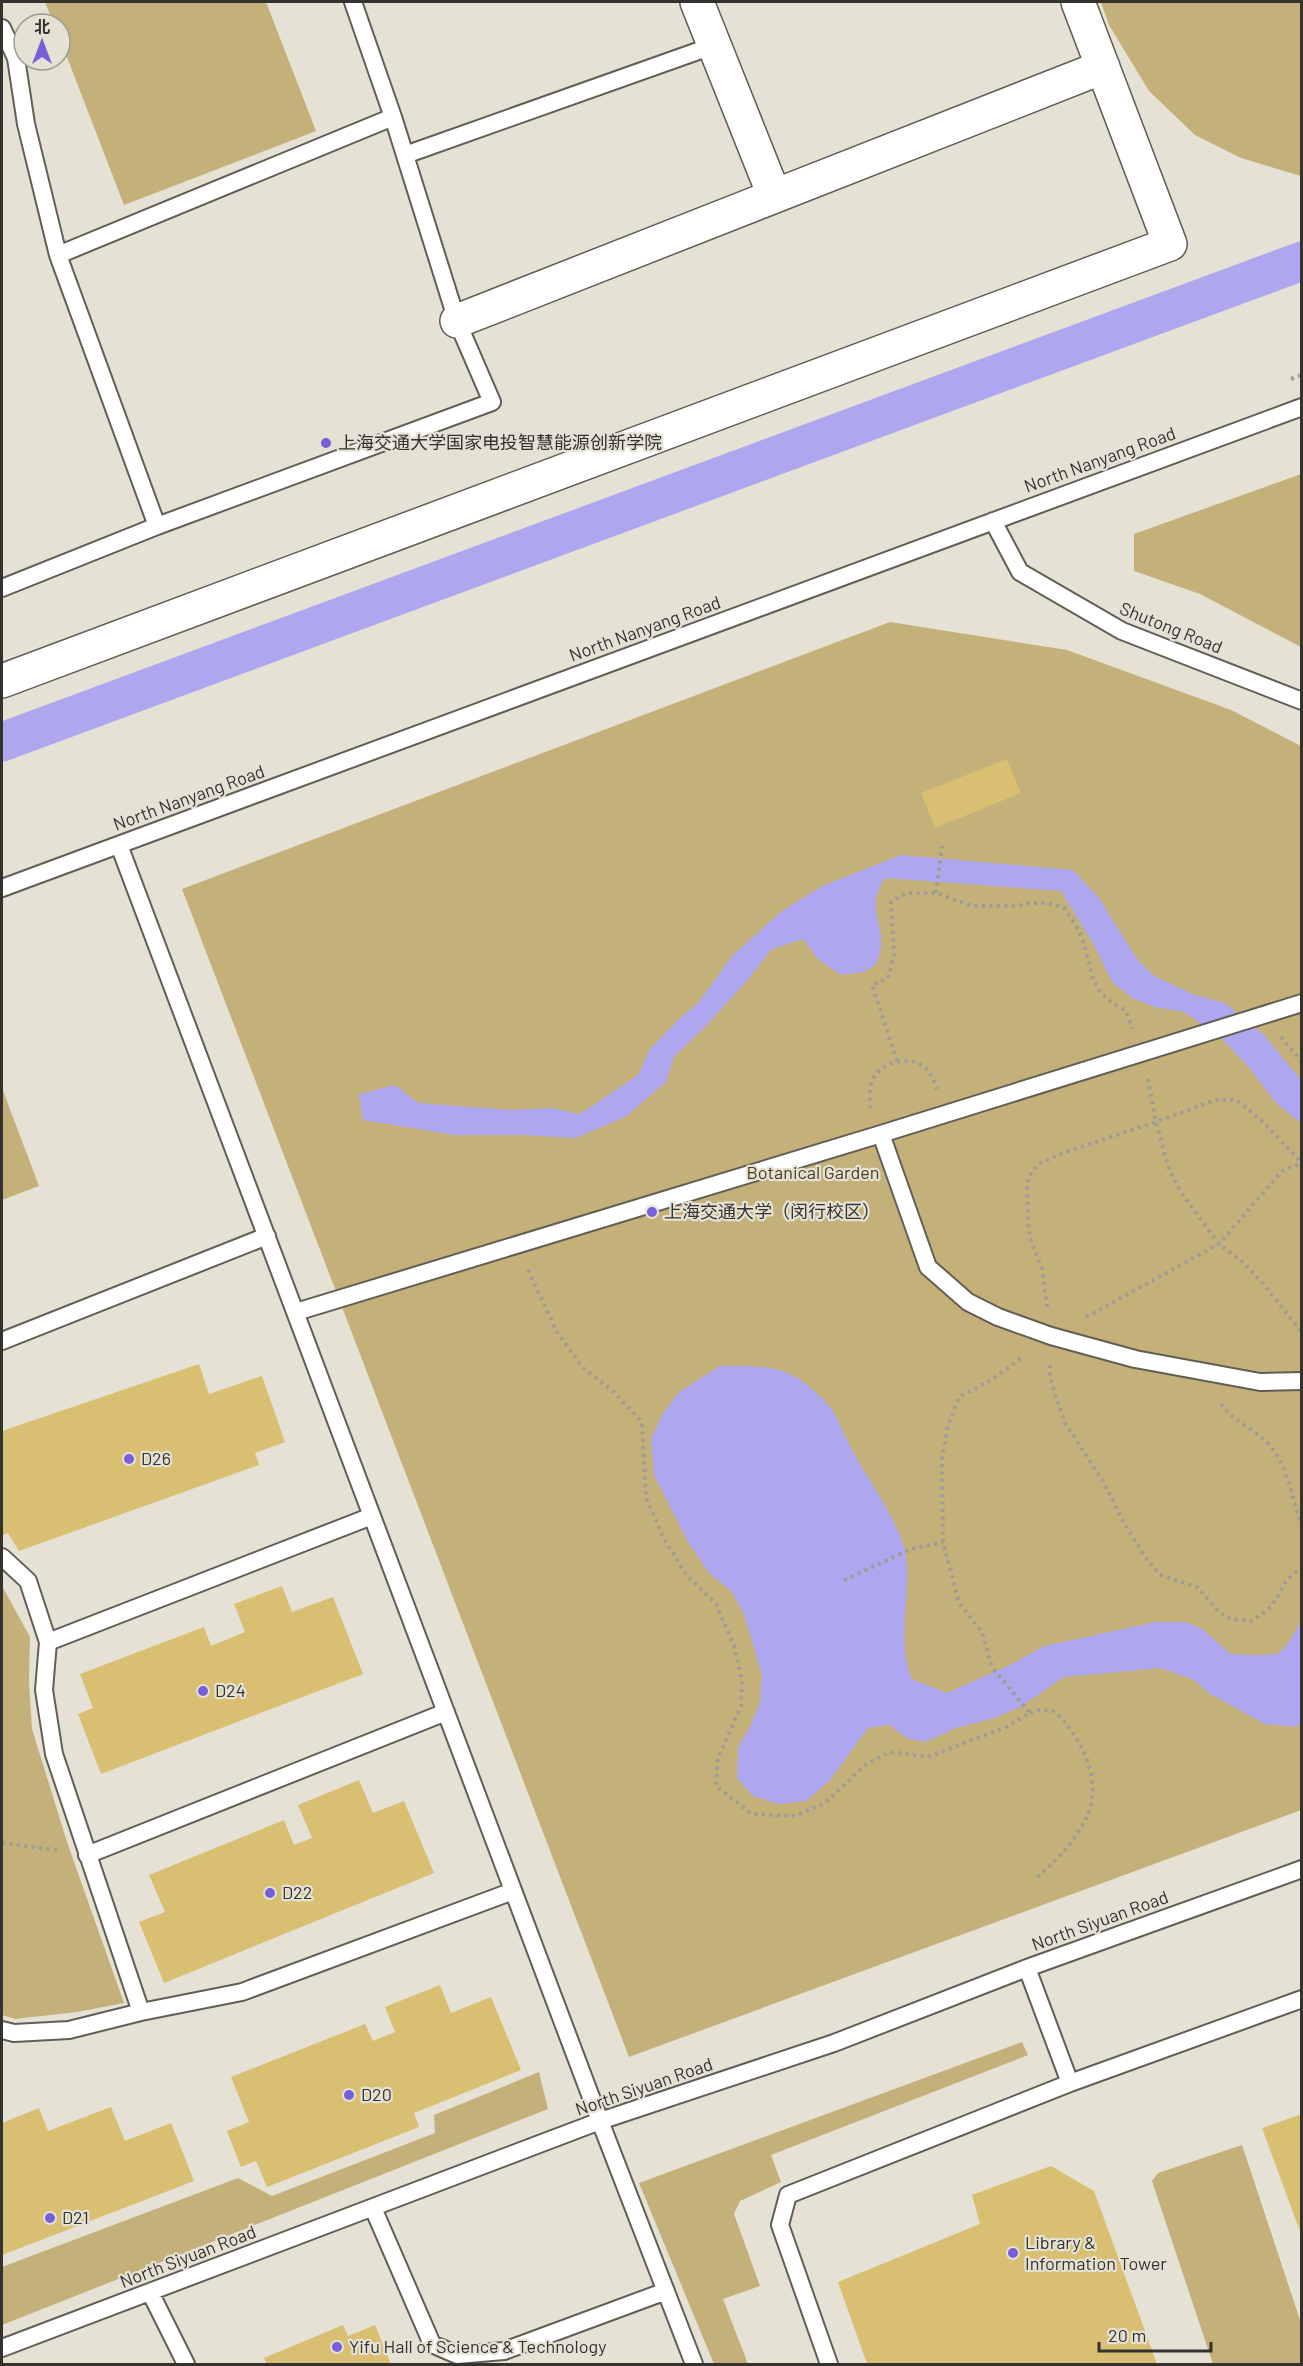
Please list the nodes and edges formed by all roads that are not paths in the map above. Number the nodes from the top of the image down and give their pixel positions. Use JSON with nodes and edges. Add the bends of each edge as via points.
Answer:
{"nodes":[{"id":1,"x":353,"y":2,"type":"edge"},
{"id":2,"x":697,"y":2,"type":"edge"},
{"id":3,"x":1078,"y":2,"type":"edge"},
{"id":4,"x":2,"y":28,"type":"edge"},
{"id":5,"x":715,"y":45,"type":"junction"},
{"id":6,"x":1103,"y":67,"type":"junction"},
{"id":7,"x":393,"y":117,"type":"junction"},
{"id":8,"x":405,"y":155,"type":"junction"},
{"id":9,"x":774,"y":195,"type":"junction"},
{"id":10,"x":58,"y":255,"type":"junction"},
{"id":11,"x":457,"y":321,"type":"junction"},
{"id":12,"x":1302,"y":406,"type":"edge"},
{"id":13,"x":993,"y":521,"type":"junction"},
{"id":14,"x":157,"y":526,"type":"junction"},
{"id":15,"x":2,"y":588,"type":"edge"},
{"id":16,"x":2,"y":681,"type":"edge"},
{"id":17,"x":1302,"y":701,"type":"edge"},
{"id":18,"x":119,"y":844,"type":"junction"},
{"id":19,"x":2,"y":888,"type":"edge"},
{"id":20,"x":1302,"y":1003,"type":"edge"},
{"id":21,"x":881,"y":1134,"type":"junction"},
{"id":22,"x":267,"y":1236,"type":"junction"},
{"id":23,"x":296,"y":1312,"type":"junction"},
{"id":24,"x":2,"y":1341,"type":"edge"},
{"id":25,"x":1302,"y":1381,"type":"edge"},
{"id":26,"x":372,"y":1516,"type":"junction"},
{"id":27,"x":2,"y":1557,"type":"edge"},
{"id":28,"x":48,"y":1642,"type":"junction"},
{"id":29,"x":446,"y":1712,"type":"junction"},
{"id":30,"x":87,"y":1855,"type":"junction"},
{"id":31,"x":1302,"y":1869,"type":"edge"},
{"id":32,"x":513,"y":1891,"type":"junction"},
{"id":33,"x":1027,"y":1968,"type":"junction"},
{"id":34,"x":1302,"y":1999,"type":"edge"},
{"id":35,"x":141,"y":2012,"type":"junction"},
{"id":36,"x":2,"y":2030,"type":"edge"},
{"id":37,"x":1070,"y":2083,"type":"junction"},
{"id":38,"x":600,"y":2121,"type":"junction"},
{"id":39,"x":373,"y":2208,"type":"junction"},
{"id":40,"x":666,"y":2291,"type":"junction"},
{"id":41,"x":150,"y":2292,"type":"junction"},
{"id":42,"x":2,"y":2348,"type":"edge"},
{"id":43,"x":186,"y":2364,"type":"edge"},
{"id":44,"x":694,"y":2364,"type":"edge"},
{"id":45,"x":830,"y":2364,"type":"edge"}],
"edges":[{"from":1,"to":7,"type":"lane"},
{"from":2,"to":5,"type":"street"},
{"from":3,"to":6,"type":"street"},
{"from":4,"to":10,"type":"lane","via":[[16,58],[26,124]]},
{"from":5,"to":8,"type":"lane"},
{"from":5,"to":9,"type":"street"},
{"from":6,"to":9,"type":"street"},
{"from":6,"to":16,"type":"street","via":[[1170,244]]},
{"from":7,"to":8,"type":"lane"},
{"from":7,"to":10,"type":"lane"},
{"from":8,"to":11,"type":"lane"},
{"from":9,"to":11,"type":"street"},
{"from":10,"to":14,"type":"lane"},
{"from":11,"to":14,"type":"lane","via":[[492,402]]},
{"from":12,"to":13,"type":"lane","name":"North Nanyang Road"},
{"from":13,"to":17,"type":"lane","name":"Shutong Road","via":[[1020,572],[1030,578],[1122,631]]},
{"from":13,"to":18,"type":"lane","name":"North Nanyang Road"},
{"from":14,"to":15,"type":"lane"},
{"from":18,"to":19,"type":"lane","name":"North Nanyang Road"},
{"from":18,"to":22,"type":"lane"},
{"from":20,"to":21,"type":"lane"},
{"from":21,"to":23,"type":"lane"},
{"from":21,"to":25,"type":"lane","via":[[928,1267],[968,1302],[1051,1336],[1135,1359],[1260,1382]]},
{"from":22,"to":23,"type":"lane"},
{"from":22,"to":24,"type":"lane"},
{"from":23,"to":26,"type":"lane"},
{"from":26,"to":28,"type":"lane"},
{"from":26,"to":29,"type":"lane"},
{"from":27,"to":28,"type":"lane","via":[[27,1581]]},
{"from":28,"to":30,"type":"lane","via":[[44,1690],[54,1754]]},
{"from":29,"to":30,"type":"lane"},
{"from":29,"to":32,"type":"lane"},
{"from":30,"to":35,"type":"lane"},
{"from":31,"to":33,"type":"lane","name":"North Siyuan Road"},
{"from":32,"to":35,"type":"lane","via":[[242,1992]]},
{"from":32,"to":38,"type":"lane"},
{"from":33,"to":37,"type":"lane"},
{"from":33,"to":38,"type":"lane","name":"North Siyuan Road","via":[[834,2043]]},
{"from":34,"to":37,"type":"lane"},
{"from":35,"to":36,"type":"lane","via":[[69,2030]]},
{"from":37,"to":45,"type":"lane","via":[[788,2195],[780,2225]]},
{"from":38,"to":39,"type":"lane","name":"North Siyuan Road"},
{"from":38,"to":40,"type":"lane"},
{"from":39,"to":40,"type":"lane","via":[[432,2344],[457,2355],[504,2351]]},
{"from":39,"to":41,"type":"lane","name":"North Siyuan Road"},
{"from":40,"to":44,"type":"lane"},
{"from":41,"to":42,"type":"lane","name":"North Siyuan Road"},
{"from":41,"to":43,"type":"lane"}]}
